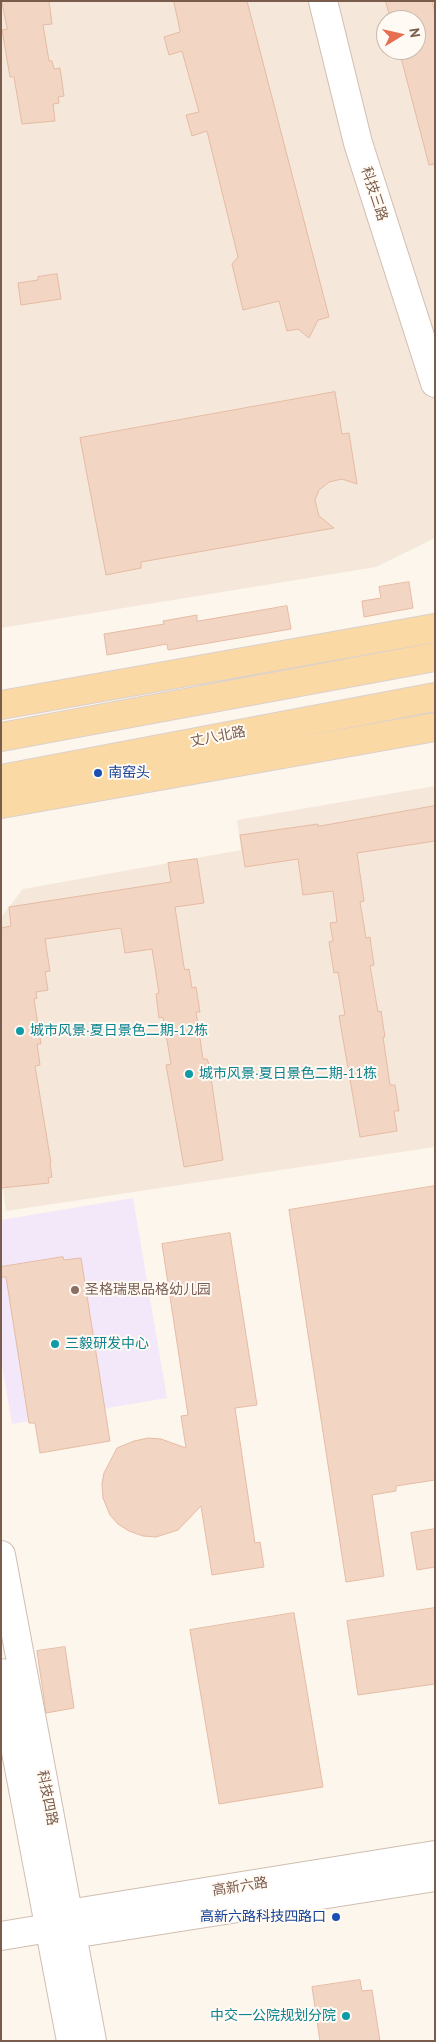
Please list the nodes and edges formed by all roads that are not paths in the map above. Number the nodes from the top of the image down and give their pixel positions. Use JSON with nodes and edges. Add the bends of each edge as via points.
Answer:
{"nodes":[{"id":1,"x":323,"y":1,"type":"edge"},
{"id":2,"x":435,"y":383,"type":"edge"},
{"id":3,"x":435,"y":628,"type":"edge"},
{"id":4,"x":435,"y":658,"type":"edge"},
{"id":5,"x":435,"y":697,"type":"edge"},
{"id":6,"x":1,"y":705,"type":"edge"},
{"id":7,"x":435,"y":727,"type":"edge"},
{"id":8,"x":1,"y":737,"type":"edge"},
{"id":9,"x":1,"y":779,"type":"edge"},
{"id":10,"x":1,"y":804,"type":"edge"},
{"id":11,"x":1,"y":1555,"type":"edge"},
{"id":12,"x":1,"y":1673,"type":"edge"},
{"id":13,"x":435,"y":1855,"type":"edge"},
{"id":14,"x":435,"y":1877,"type":"edge"},
{"id":15,"x":63,"y":1925,"type":"junction"},
{"id":16,"x":1,"y":1936,"type":"edge"},
{"id":17,"x":71,"y":2041,"type":"edge"},
{"id":18,"x":92,"y":2041,"type":"edge"}],
"edges":[{"from":1,"to":2,"type":"street","name":"科技三路","via":[[358,143]]},
{"from":3,"to":6,"type":"main road"},
{"from":4,"to":8,"type":"main road"},
{"from":5,"to":9,"type":"main road","name":"丈八北路"},
{"from":7,"to":10,"type":"main road"},
{"from":11,"to":15,"type":"street","name":"科技四路"},
{"from":12,"to":15,"type":"street","name":"科技四路"},
{"from":13,"to":15,"type":"street","name":"高新六路"},
{"from":14,"to":15,"type":"street","name":"高新六路"},
{"from":15,"to":16,"type":"street","name":"高新六路"},
{"from":15,"to":17,"type":"street","name":"科技四路"},
{"from":15,"to":18,"type":"street","name":"科技四路"}]}
